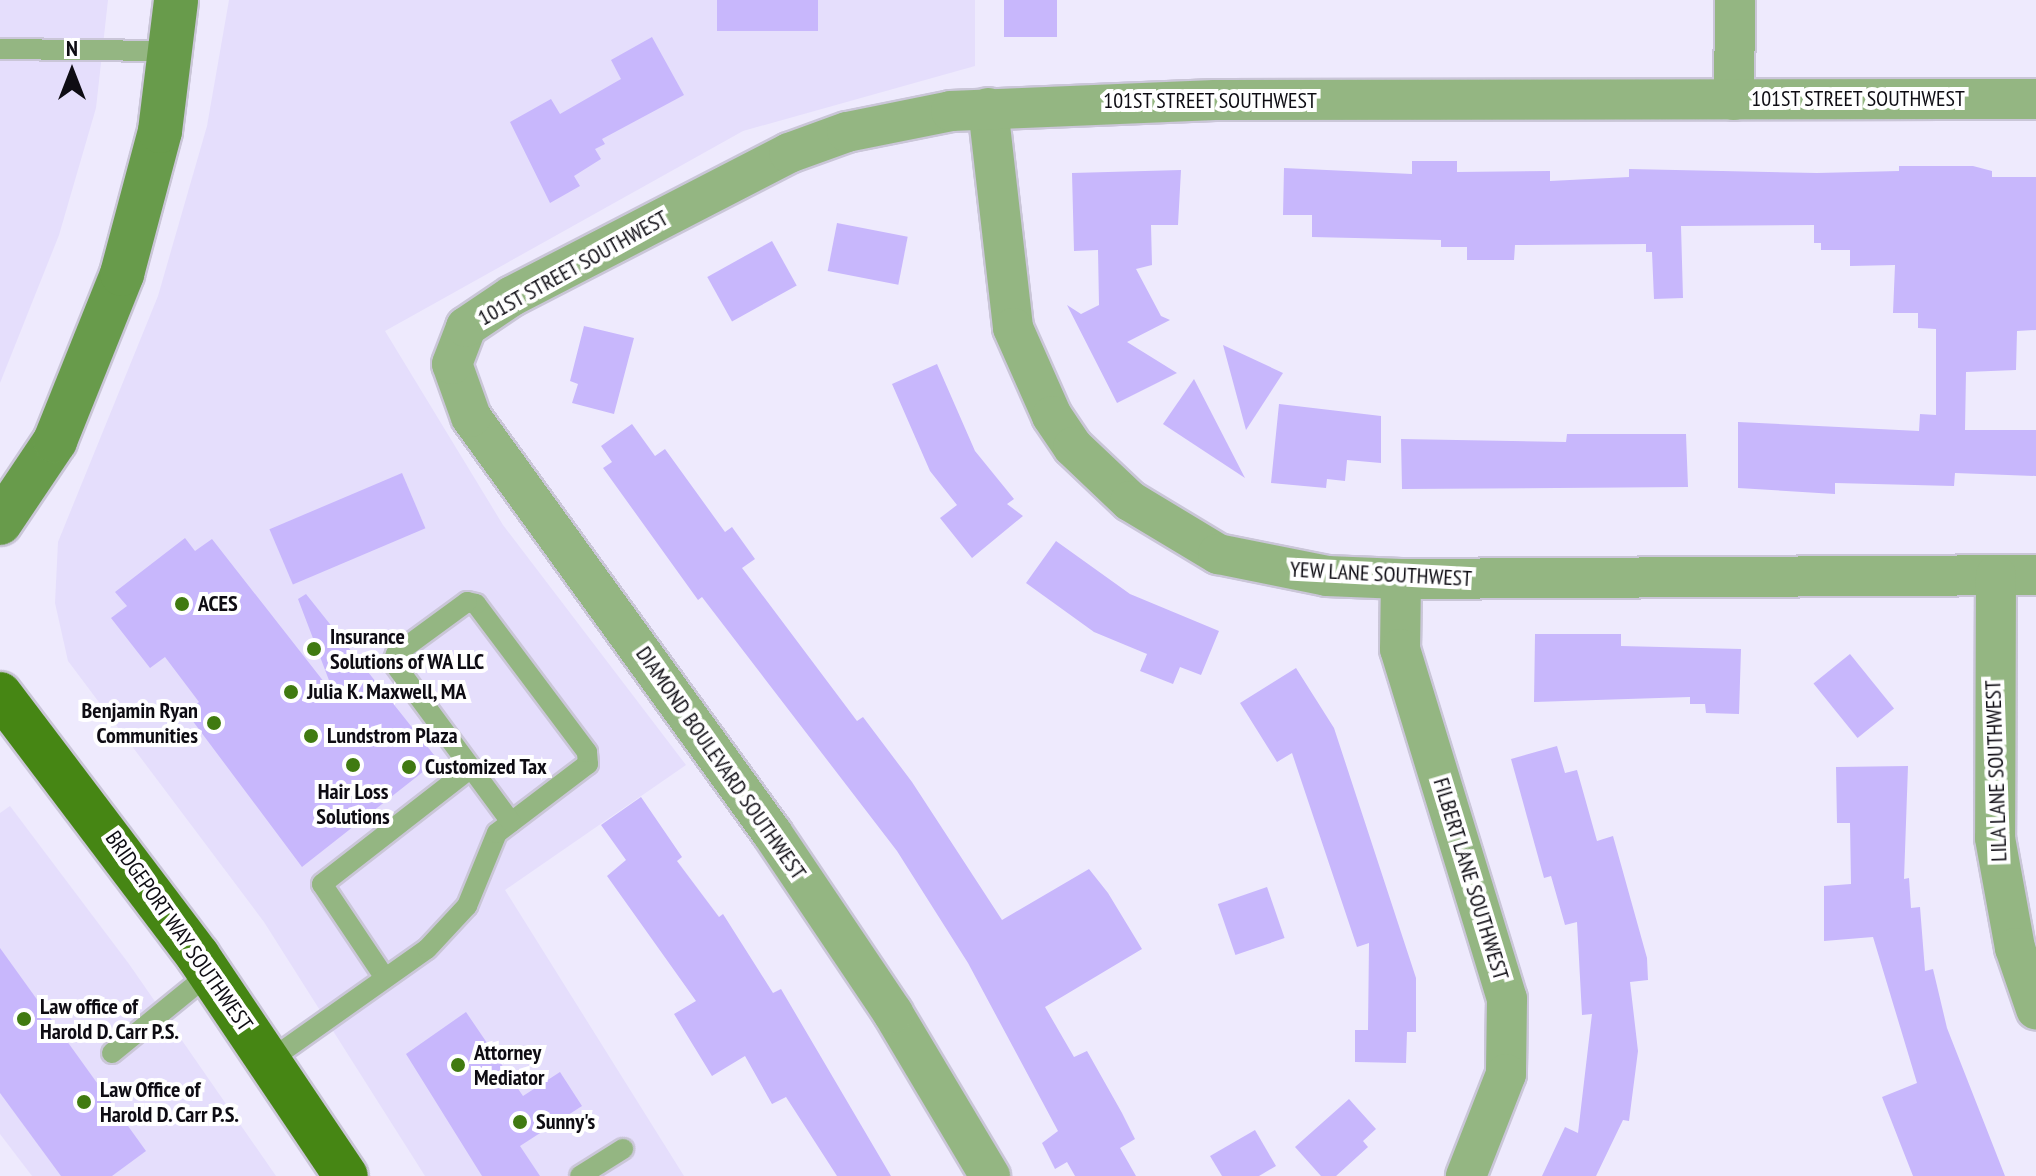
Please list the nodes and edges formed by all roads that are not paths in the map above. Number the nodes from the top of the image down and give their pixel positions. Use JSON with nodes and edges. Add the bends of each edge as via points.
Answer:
{"nodes":[{"id":1,"x":176,"y":0,"type":"edge"},
{"id":2,"x":1735,"y":0,"type":"edge"},
{"id":3,"x":0,"y":49,"type":"edge"},
{"id":4,"x":171,"y":51,"type":"junction"},
{"id":5,"x":2036,"y":99,"type":"edge"},
{"id":6,"x":1734,"y":100,"type":"junction"},
{"id":7,"x":988,"y":108,"type":"junction"},
{"id":8,"x":452,"y":355,"type":"joint"},
{"id":9,"x":0,"y":523,"type":"edge"},
{"id":10,"x":1996,"y":575,"type":"junction"},
{"id":11,"x":2036,"y":575,"type":"edge"},
{"id":12,"x":1401,"y":579,"type":"junction"},
{"id":13,"x":0,"y":694,"type":"edge"},
{"id":14,"x":471,"y":768,"type":"junction"},
{"id":15,"x":511,"y":822,"type":"junction"},
{"id":16,"x":210,"y":973,"type":"junction"},
{"id":17,"x":385,"y":978,"type":"junction"},
{"id":18,"x":2036,"y":1009,"type":"edge"},
{"id":19,"x":112,"y":1053,"type":"dead end"},
{"id":20,"x":270,"y":1060,"type":"junction"},
{"id":21,"x":623,"y":1149,"type":"dead end"},
{"id":22,"x":346,"y":1176,"type":"edge"},
{"id":23,"x":580,"y":1176,"type":"edge"},
{"id":24,"x":990,"y":1176,"type":"edge"},
{"id":25,"x":1466,"y":1176,"type":"edge"}],
"edges":[{"from":1,"to":4,"type":"main road"},
{"from":2,"to":6,"type":"street"},
{"from":3,"to":4,"type":"lane"},
{"from":4,"to":9,"type":"main road","via":[[148,187],[107,318],[55,441]]},
{"from":5,"to":6,"type":"street","name":"101ST STREET SOUTHWEST"},
{"from":6,"to":7,"type":"street","name":"101ST STREET SOUTHWEST","via":[[1215,100]]},
{"from":7,"to":8,"type":"street","name":"101ST STREET SOUTHWEST","via":[[876,125],[789,153],[512,296],[466,327]]},
{"from":7,"to":12,"type":"street","name":"YEW LANE SOUTHWEST","via":[[1013,328],[1073,447],[1130,501],[1218,554],[1327,576]]},
{"from":8,"to":24,"type":"street","name":"DIAMOND BOULEVARD SOUTHWEST","via":[[458,393],[471,417],[772,833],[893,1013]]},
{"from":10,"to":11,"type":"street","name":"YEW LANE SOUTHWEST"},
{"from":10,"to":12,"type":"street","name":"YEW LANE SOUTHWEST"},
{"from":10,"to":18,"type":"street","name":"LILA LANE SOUTHWEST","via":[[1995,838],[2015,948]]},
{"from":12,"to":25,"type":"street","name":"FILBERT LANE SOUTHWEST","via":[[1400,649],[1507,999],[1506,1074]]},
{"from":13,"to":16,"type":"main road","name":"BRIDGEPORT WAY SOUTHWEST"},
{"from":14,"to":15,"type":"lane"},
{"from":14,"to":15,"type":"lane","via":[[393,657],[472,601],[590,759]]},
{"from":14,"to":17,"type":"lane","via":[[322,884]]},
{"from":15,"to":17,"type":"lane","via":[[497,833],[467,906],[427,949]]},
{"from":16,"to":19,"type":"lane"},
{"from":16,"to":20,"type":"main road","name":"BRIDGEPORT WAY SOUTHWEST"},
{"from":17,"to":20,"type":"lane"},
{"from":20,"to":22,"type":"main road","name":"BRIDGEPORT WAY SOUTHWEST"},
{"from":21,"to":23,"type":"lane"}]}
